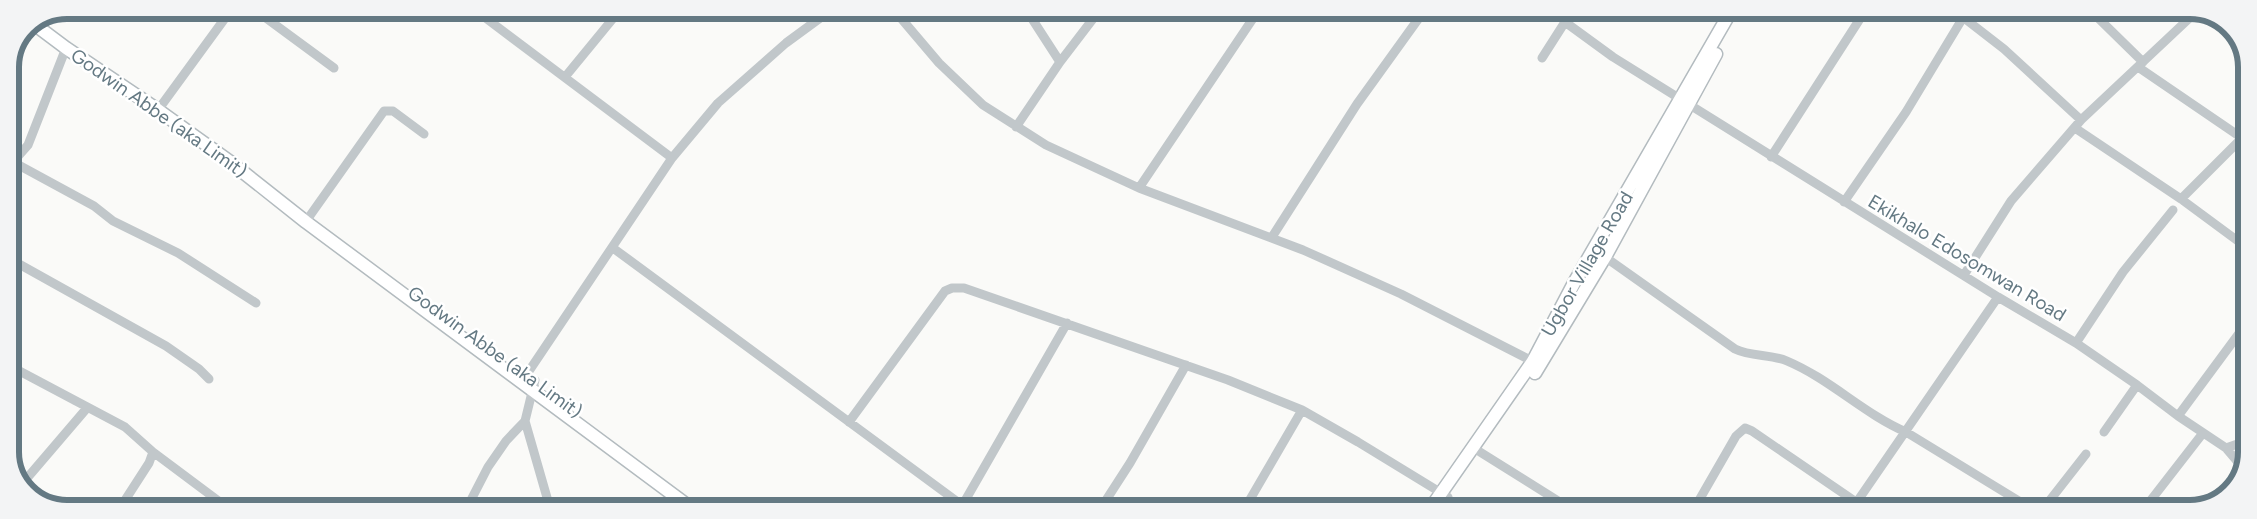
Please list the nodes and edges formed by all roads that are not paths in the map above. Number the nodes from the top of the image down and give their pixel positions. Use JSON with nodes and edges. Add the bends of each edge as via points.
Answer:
{"nodes":[{"id":1,"x":225,"y":19,"type":"edge"},
{"id":2,"x":267,"y":19,"type":"edge"},
{"id":3,"x":487,"y":19,"type":"edge"},
{"id":4,"x":613,"y":19,"type":"edge"},
{"id":5,"x":819,"y":19,"type":"edge"},
{"id":6,"x":901,"y":19,"type":"edge"},
{"id":7,"x":1033,"y":19,"type":"edge"},
{"id":8,"x":1092,"y":19,"type":"edge"},
{"id":9,"x":1253,"y":19,"type":"edge"},
{"id":10,"x":1418,"y":19,"type":"edge"},
{"id":11,"x":1566,"y":19,"type":"edge"},
{"id":12,"x":1727,"y":19,"type":"edge"},
{"id":13,"x":1735,"y":19,"type":"edge"},
{"id":14,"x":1860,"y":19,"type":"edge"},
{"id":15,"x":1962,"y":19,"type":"edge"},
{"id":16,"x":1971,"y":19,"type":"edge"},
{"id":17,"x":2098,"y":19,"type":"edge"},
{"id":18,"x":2189,"y":19,"type":"edge"},
{"id":19,"x":1565,"y":22,"type":"junction"},
{"id":20,"x":39,"y":28,"type":"edge"},
{"id":21,"x":66,"y":48,"type":"junction"},
{"id":22,"x":1542,"y":58,"type":"dead end"},
{"id":23,"x":1060,"y":62,"type":"junction"},
{"id":24,"x":2140,"y":65,"type":"junction"},
{"id":25,"x":334,"y":68,"type":"dead end"},
{"id":26,"x":565,"y":77,"type":"junction"},
{"id":27,"x":1683,"y":101,"type":"junction"},
{"id":28,"x":158,"y":110,"type":"junction"},
{"id":29,"x":2078,"y":124,"type":"junction"},
{"id":30,"x":1016,"y":127,"type":"junction"},
{"id":31,"x":2238,"y":131,"type":"edge"},
{"id":32,"x":424,"y":134,"type":"dead end"},
{"id":33,"x":2238,"y":141,"type":"edge"},
{"id":34,"x":19,"y":155,"type":"edge"},
{"id":35,"x":1771,"y":157,"type":"junction"},
{"id":36,"x":672,"y":158,"type":"junction"},
{"id":37,"x":19,"y":168,"type":"edge"},
{"id":38,"x":1139,"y":188,"type":"junction"},
{"id":39,"x":2181,"y":199,"type":"junction"},
{"id":40,"x":1844,"y":202,"type":"junction"},
{"id":41,"x":284,"y":203,"type":"junction"},
{"id":42,"x":2173,"y":210,"type":"dead end"},
{"id":43,"x":309,"y":217,"type":"junction"},
{"id":44,"x":1272,"y":237,"type":"junction"},
{"id":45,"x":2238,"y":241,"type":"edge"},
{"id":46,"x":613,"y":248,"type":"junction"},
{"id":47,"x":1605,"y":257,"type":"junction"},
{"id":48,"x":19,"y":264,"type":"edge"},
{"id":49,"x":1964,"y":275,"type":"junction"},
{"id":50,"x":1998,"y":297,"type":"junction"},
{"id":51,"x":256,"y":303,"type":"dead end"},
{"id":52,"x":1067,"y":323,"type":"junction"},
{"id":53,"x":2238,"y":335,"type":"edge"},
{"id":54,"x":2076,"y":343,"type":"junction"},
{"id":55,"x":1536,"y":363,"type":"junction"},
{"id":56,"x":1186,"y":365,"type":"junction"},
{"id":57,"x":19,"y":371,"type":"edge"},
{"id":58,"x":209,"y":379,"type":"dead end"},
{"id":59,"x":532,"y":381,"type":"junction"},
{"id":60,"x":2137,"y":385,"type":"junction"},
{"id":61,"x":87,"y":408,"type":"junction"},
{"id":62,"x":1302,"y":410,"type":"junction"},
{"id":63,"x":2178,"y":416,"type":"junction"},
{"id":64,"x":525,"y":421,"type":"junction"},
{"id":65,"x":849,"y":422,"type":"junction"},
{"id":66,"x":1906,"y":432,"type":"junction"},
{"id":67,"x":2104,"y":432,"type":"dead end"},
{"id":68,"x":2203,"y":432,"type":"junction"},
{"id":69,"x":2238,"y":443,"type":"edge"},
{"id":70,"x":2226,"y":448,"type":"junction"},
{"id":71,"x":153,"y":452,"type":"junction"},
{"id":72,"x":1480,"y":452,"type":"junction"},
{"id":73,"x":2086,"y":454,"type":"dead end"},
{"id":74,"x":2237,"y":461,"type":"edge"},
{"id":75,"x":27,"y":479,"type":"edge"},
{"id":76,"x":1444,"y":495,"type":"junction"},
{"id":77,"x":125,"y":500,"type":"edge"},
{"id":78,"x":217,"y":500,"type":"edge"},
{"id":79,"x":472,"y":500,"type":"edge"},
{"id":80,"x":548,"y":500,"type":"edge"},
{"id":81,"x":681,"y":500,"type":"edge"},
{"id":82,"x":690,"y":500,"type":"edge"},
{"id":83,"x":955,"y":500,"type":"edge"},
{"id":84,"x":968,"y":500,"type":"edge"},
{"id":85,"x":1106,"y":500,"type":"edge"},
{"id":86,"x":1250,"y":500,"type":"edge"},
{"id":87,"x":1439,"y":500,"type":"edge"},
{"id":88,"x":1443,"y":500,"type":"edge"},
{"id":89,"x":1550,"y":500,"type":"edge"},
{"id":90,"x":1699,"y":500,"type":"edge"},
{"id":91,"x":1847,"y":500,"type":"edge"},
{"id":92,"x":1858,"y":500,"type":"edge"},
{"id":93,"x":2017,"y":500,"type":"edge"},
{"id":94,"x":2050,"y":500,"type":"edge"},
{"id":95,"x":2151,"y":500,"type":"edge"}],
"edges":[{"from":1,"to":28,"type":"street"},
{"from":2,"to":25,"type":"street"},
{"from":3,"to":26,"type":"street"},
{"from":4,"to":26,"type":"street"},
{"from":5,"to":36,"type":"street","via":[[786,43],[718,103]]},
{"from":6,"to":30,"type":"street","via":[[938,63],[984,105]]},
{"from":7,"to":23,"type":"street"},
{"from":8,"to":23,"type":"street"},
{"from":9,"to":38,"type":"street"},
{"from":10,"to":44,"type":"street","via":[[1357,104]]},
{"from":11,"to":19,"type":"street"},
{"from":12,"to":27,"type":"street","name":"Ugbor Village Road"},
{"from":13,"to":27,"type":"street","name":"Ugbor Village Road"},
{"from":14,"to":35,"type":"street"},
{"from":15,"to":40,"type":"street","via":[[1906,112]]},
{"from":16,"to":29,"type":"street"},
{"from":17,"to":24,"type":"street"},
{"from":18,"to":24,"type":"street"},
{"from":19,"to":22,"type":"street"},
{"from":19,"to":27,"type":"street","name":"Ekikhalo Edosomwan Road"},
{"from":20,"to":21,"type":"street","name":"Godwin Abbe (aka Limit)"},
{"from":21,"to":28,"type":"street","name":"Godwin Abbe (aka Limit)"},
{"from":21,"to":34,"type":"street","via":[[28,145]]},
{"from":23,"to":30,"type":"street"},
{"from":24,"to":29,"type":"street"},
{"from":24,"to":31,"type":"street"},
{"from":26,"to":36,"type":"street"},
{"from":27,"to":35,"type":"street","name":"Ekikhalo Edosomwan Road"},
{"from":27,"to":47,"type":"street","name":"Ugbor Village Road"},
{"from":27,"to":55,"type":"street","name":"Ugbor Village Road","via":[[1574,283]]},
{"from":28,"to":41,"type":"street","name":"Godwin Abbe (aka Limit)"},
{"from":29,"to":39,"type":"street"},
{"from":29,"to":49,"type":"street","via":[[2011,201]]},
{"from":30,"to":38,"type":"street","via":[[1046,145]]},
{"from":32,"to":43,"type":"street","via":[[393,111],[384,111]]},
{"from":33,"to":39,"type":"street"},
{"from":35,"to":40,"type":"street","name":"Ekikhalo Edosomwan Road"},
{"from":36,"to":46,"type":"street"},
{"from":37,"to":51,"type":"street","via":[[178,253]]},
{"from":38,"to":44,"type":"street"},
{"from":39,"to":45,"type":"street"},
{"from":40,"to":49,"type":"street","name":"Ekikhalo Edosomwan Road"},
{"from":41,"to":43,"type":"street","name":"Godwin Abbe (aka Limit)"},
{"from":41,"to":59,"type":"street","name":"Godwin Abbe (aka Limit)","via":[[306,222]]},
{"from":42,"to":54,"type":"street","via":[[2123,272]]},
{"from":43,"to":59,"type":"street","name":"Godwin Abbe (aka Limit)"},
{"from":44,"to":55,"type":"street","via":[[1401,294]]},
{"from":46,"to":59,"type":"street"},
{"from":46,"to":65,"type":"street"},
{"from":47,"to":55,"type":"street","name":"Ugbor Village Road"},
{"from":47,"to":66,"type":"street","via":[[1735,350],[1786,360],[1887,424]]},
{"from":48,"to":58,"type":"street","via":[[166,346]]},
{"from":49,"to":50,"type":"street","name":"Ekikhalo Edosomwan Road"},
{"from":50,"to":54,"type":"street","name":"Ekikhalo Edosomwan Road"},
{"from":50,"to":66,"type":"street"},
{"from":52,"to":56,"type":"street"},
{"from":52,"to":65,"type":"street","via":[[964,288],[945,291]]},
{"from":52,"to":84,"type":"street"},
{"from":53,"to":63,"type":"street"},
{"from":54,"to":60,"type":"street","name":"Ekikhalo Edosomwan Road"},
{"from":55,"to":72,"type":"street","name":"Ugbor Village Road"},
{"from":55,"to":76,"type":"street","name":"Ugbor Village Road"},
{"from":56,"to":62,"type":"street"},
{"from":56,"to":85,"type":"street"},
{"from":57,"to":61,"type":"street"},
{"from":59,"to":64,"type":"street"},
{"from":59,"to":81,"type":"street","name":"Godwin Abbe (aka Limit)"},
{"from":59,"to":82,"type":"street","name":"Godwin Abbe (aka Limit)"},
{"from":60,"to":63,"type":"street","name":"Ekikhalo Edosomwan Road"},
{"from":60,"to":67,"type":"street"},
{"from":61,"to":71,"type":"street","via":[[125,426]]},
{"from":61,"to":75,"type":"street"},
{"from":62,"to":76,"type":"street"},
{"from":62,"to":86,"type":"street"},
{"from":63,"to":68,"type":"street","name":"Ekikhalo Edosomwan Road"},
{"from":64,"to":79,"type":"street","via":[[488,467]]},
{"from":64,"to":80,"type":"street"},
{"from":65,"to":83,"type":"street"},
{"from":66,"to":92,"type":"street"},
{"from":66,"to":93,"type":"street"},
{"from":68,"to":70,"type":"street","name":"Ekikhalo Edosomwan Road"},
{"from":68,"to":95,"type":"street"},
{"from":69,"to":70,"type":"street"},
{"from":70,"to":74,"type":"street","name":"Ekikhalo Edosomwan Road"},
{"from":71,"to":77,"type":"street"},
{"from":71,"to":78,"type":"street"},
{"from":72,"to":76,"type":"street","name":"Ugbor Village Road"},
{"from":72,"to":89,"type":"street"},
{"from":73,"to":94,"type":"street"},
{"from":76,"to":87,"type":"street","name":"Ugbor Village Road"},
{"from":76,"to":88,"type":"street","name":"Ugbor Village Road"},
{"from":90,"to":91,"type":"street","via":[[1736,436],[1745,428]]}]}
